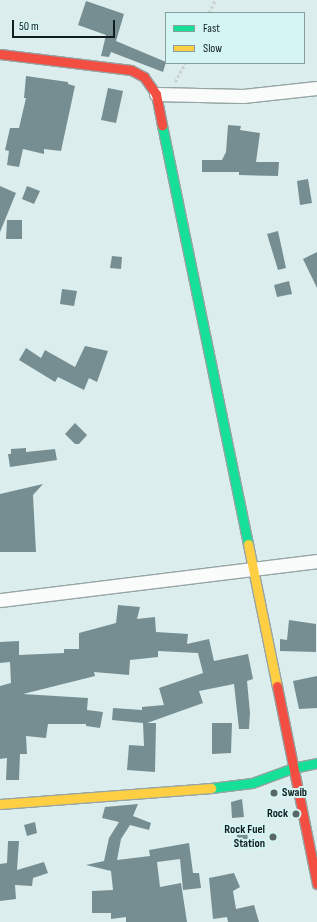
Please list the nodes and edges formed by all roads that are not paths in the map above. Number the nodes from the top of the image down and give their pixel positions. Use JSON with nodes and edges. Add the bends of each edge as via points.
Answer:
{"nodes":[{"id":1,"x":0,"y":54,"type":"edge"},
{"id":2,"x":317,"y":88,"type":"edge"},
{"id":3,"x":156,"y":94,"type":"junction"},
{"id":4,"x":317,"y":561,"type":"edge"},
{"id":5,"x":255,"y":570,"type":"junction"},
{"id":6,"x":0,"y":600,"type":"edge"},
{"id":7,"x":317,"y":763,"type":"edge"},
{"id":8,"x":292,"y":768,"type":"junction"},
{"id":9,"x":0,"y":804,"type":"edge"},
{"id":10,"x":317,"y":884,"type":"edge"}],
"edges":[{"from":1,"to":3,"type":"street","via":[[131,70],[144,77]]},
{"from":2,"to":3,"type":"street","via":[[243,96]]},
{"from":3,"to":5,"type":"street"},
{"from":4,"to":5,"type":"street"},
{"from":5,"to":6,"type":"street"},
{"from":5,"to":8,"type":"street"},
{"from":7,"to":8,"type":"street"},
{"from":8,"to":9,"type":"street","via":[[252,783],[231,787]]},
{"from":8,"to":10,"type":"street"}]}
